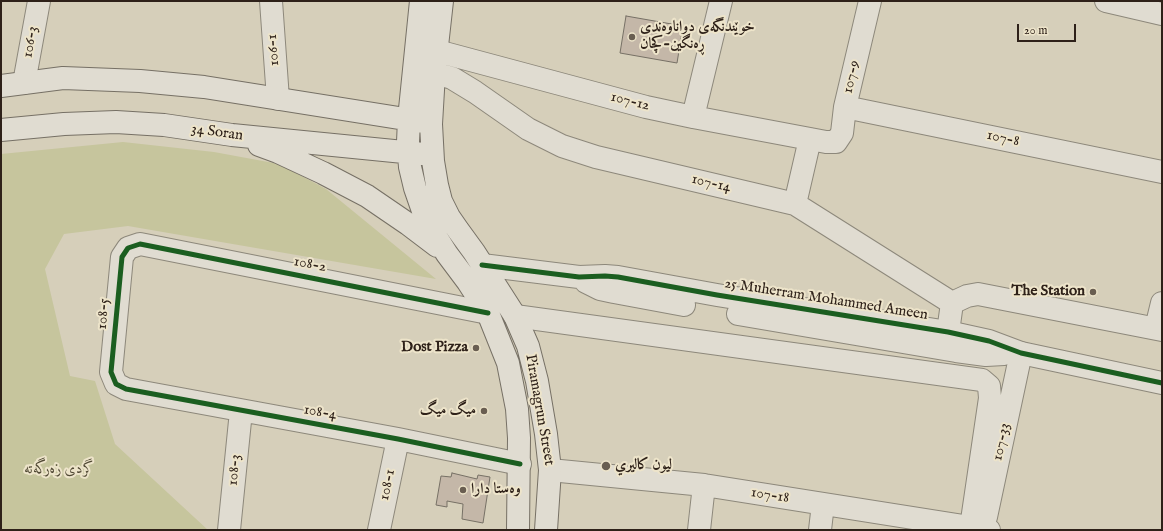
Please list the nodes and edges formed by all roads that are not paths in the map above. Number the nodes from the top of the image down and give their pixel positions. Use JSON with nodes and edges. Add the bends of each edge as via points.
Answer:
{"nodes":[{"id":1,"x":39,"y":1,"type":"edge"},
{"id":2,"x":271,"y":1,"type":"edge"},
{"id":3,"x":421,"y":1,"type":"edge"},
{"id":4,"x":442,"y":1,"type":"edge"},
{"id":5,"x":721,"y":1,"type":"edge"},
{"id":6,"x":870,"y":1,"type":"edge"},
{"id":7,"x":1106,"y":1,"type":"edge"},
{"id":8,"x":1162,"y":14,"type":"edge"},
{"id":9,"x":437,"y":51,"type":"junction"},
{"id":10,"x":434,"y":73,"type":"junction"},
{"id":11,"x":24,"y":84,"type":"junction"},
{"id":12,"x":1,"y":86,"type":"edge"},
{"id":13,"x":278,"y":99,"type":"junction"},
{"id":14,"x":845,"y":107,"type":"junction"},
{"id":15,"x":693,"y":117,"type":"junction"},
{"id":16,"x":409,"y":119,"type":"junction"},
{"id":17,"x":431,"y":124,"type":"junction"},
{"id":18,"x":1,"y":130,"type":"edge"},
{"id":19,"x":232,"y":135,"type":"junction"},
{"id":20,"x":818,"y":141,"type":"junction"},
{"id":21,"x":409,"y":153,"type":"junction"},
{"id":22,"x":433,"y":155,"type":"junction"},
{"id":23,"x":1162,"y":172,"type":"edge"},
{"id":24,"x":795,"y":204,"type":"junction"},
{"id":25,"x":128,"y":248,"type":"joint"},
{"id":26,"x":447,"y":254,"type":"junction"},
{"id":27,"x":482,"y":265,"type":"junction"},
{"id":28,"x":579,"y":278,"type":"junction"},
{"id":29,"x":952,"y":303,"type":"junction"},
{"id":30,"x":1162,"y":303,"type":"edge"},
{"id":31,"x":488,"y":313,"type":"junction"},
{"id":32,"x":515,"y":316,"type":"junction"},
{"id":33,"x":1159,"y":329,"type":"edge"},
{"id":34,"x":948,"y":332,"type":"junction"},
{"id":35,"x":1021,"y":354,"type":"junction"},
{"id":36,"x":1162,"y":383,"type":"edge"},
{"id":37,"x":116,"y":384,"type":"joint"},
{"id":38,"x":241,"y":411,"type":"junction"},
{"id":39,"x":398,"y":439,"type":"junction"},
{"id":40,"x":520,"y":464,"type":"junction"},
{"id":41,"x":550,"y":470,"type":"junction"},
{"id":42,"x":704,"y":485,"type":"junction"},
{"id":43,"x":823,"y":504,"type":"junction"},
{"id":44,"x":981,"y":529,"type":"edge"},
{"id":45,"x":229,"y":530,"type":"edge"},
{"id":46,"x":379,"y":530,"type":"edge"},
{"id":47,"x":518,"y":530,"type":"edge"},
{"id":48,"x":546,"y":530,"type":"edge"},
{"id":49,"x":699,"y":530,"type":"edge"},
{"id":50,"x":820,"y":530,"type":"edge"}],
"edges":[{"from":1,"to":11,"type":"street","name":"106-3"},
{"from":2,"to":13,"type":"street","name":"106-1"},
{"from":3,"to":16,"type":"street","name":"Piramagrun Street"},
{"from":4,"to":9,"type":"street","name":"Piramagrun Street"},
{"from":5,"to":15,"type":"street"},
{"from":6,"to":14,"type":"street","name":"107-9"},
{"from":7,"to":8,"type":"street"},
{"from":9,"to":10,"type":"street","name":"Piramagrun Street"},
{"from":9,"to":15,"type":"street","name":"107-12","via":[[646,107]]},
{"from":10,"to":17,"type":"street","name":"Piramagrun Street"},
{"from":10,"to":24,"type":"street","name":"107-14","via":[[452,78],[528,129],[562,146],[596,157]]},
{"from":11,"to":12,"type":"street"},
{"from":11,"to":13,"type":"street","via":[[63,78],[140,81],[204,87]]},
{"from":13,"to":16,"type":"street"},
{"from":14,"to":20,"type":"street","name":"107-9","via":[[842,133],[836,142]]},
{"from":14,"to":23,"type":"street","name":"107-8"},
{"from":15,"to":20,"type":"street","name":"107-12"},
{"from":16,"to":17,"type":"street"},
{"from":16,"to":21,"type":"street","name":"Piramagrun Street"},
{"from":17,"to":22,"type":"street","name":"Piramagrun Street"},
{"from":18,"to":19,"type":"street","name":"34 Soran","via":[[116,122],[164,125]]},
{"from":19,"to":21,"type":"street","name":"34 Soran"},
{"from":19,"to":26,"type":"street","via":[[278,152],[367,196]]},
{"from":20,"to":24,"type":"street"},
{"from":21,"to":22,"type":"street","name":"34 Soran"},
{"from":21,"to":26,"type":"street","name":"Piramagrun Street","via":[[415,188],[424,214]]},
{"from":22,"to":27,"type":"street","name":"Piramagrun Street","via":[[441,201]]},
{"from":24,"to":29,"type":"street","name":"107-14"},
{"from":25,"to":31,"type":"street","name":"108-2","via":[[140,244]]},
{"from":25,"to":37,"type":"street","name":"108-5","via":[[122,257],[111,372]]},
{"from":26,"to":31,"type":"street","name":"Piramagrun Street"},
{"from":27,"to":28,"type":"street","name":"25 Muherram Mohammed Ameen"},
{"from":27,"to":32,"type":"street","name":"Piramagrun Street"},
{"from":28,"to":34,"type":"street","name":"25 Muherram Mohammed Ameen","via":[[618,277]]},
{"from":28,"to":35,"type":"street","name":"25 Muherram Mohammed Ameen","via":[[600,289],[614,292],[909,343],[986,355]]},
{"from":29,"to":33,"type":"street","via":[[978,294]]},
{"from":29,"to":34,"type":"street"},
{"from":30,"to":33,"type":"street"},
{"from":31,"to":40,"type":"street","name":"Piramagrun Street","via":[[508,363],[514,391]]},
{"from":32,"to":41,"type":"street","name":"Piramagrun Street","via":[[528,346],[537,381]]},
{"from":32,"to":44,"type":"street","via":[[982,380],[988,386],[990,398]]},
{"from":34,"to":35,"type":"street","name":"25 Muherram Mohammed Ameen","via":[[989,341]]},
{"from":35,"to":36,"type":"street","name":"25 Muherram Mohammed Ameen"},
{"from":35,"to":44,"type":"street","name":"107-33"},
{"from":37,"to":38,"type":"street","name":"108-4"},
{"from":38,"to":39,"type":"street","name":"108-4"},
{"from":38,"to":45,"type":"street","name":"108-3"},
{"from":39,"to":40,"type":"street","name":"108-4"},
{"from":39,"to":46,"type":"street","name":"108-1"},
{"from":40,"to":47,"type":"street","name":"Piramagrun Street"},
{"from":41,"to":42,"type":"street","name":"107-18"},
{"from":41,"to":48,"type":"street","name":"Piramagrun Street"},
{"from":42,"to":43,"type":"street","name":"107-18"},
{"from":42,"to":49,"type":"street"},
{"from":43,"to":44,"type":"street","name":"107-18"},
{"from":43,"to":50,"type":"street"}]}
